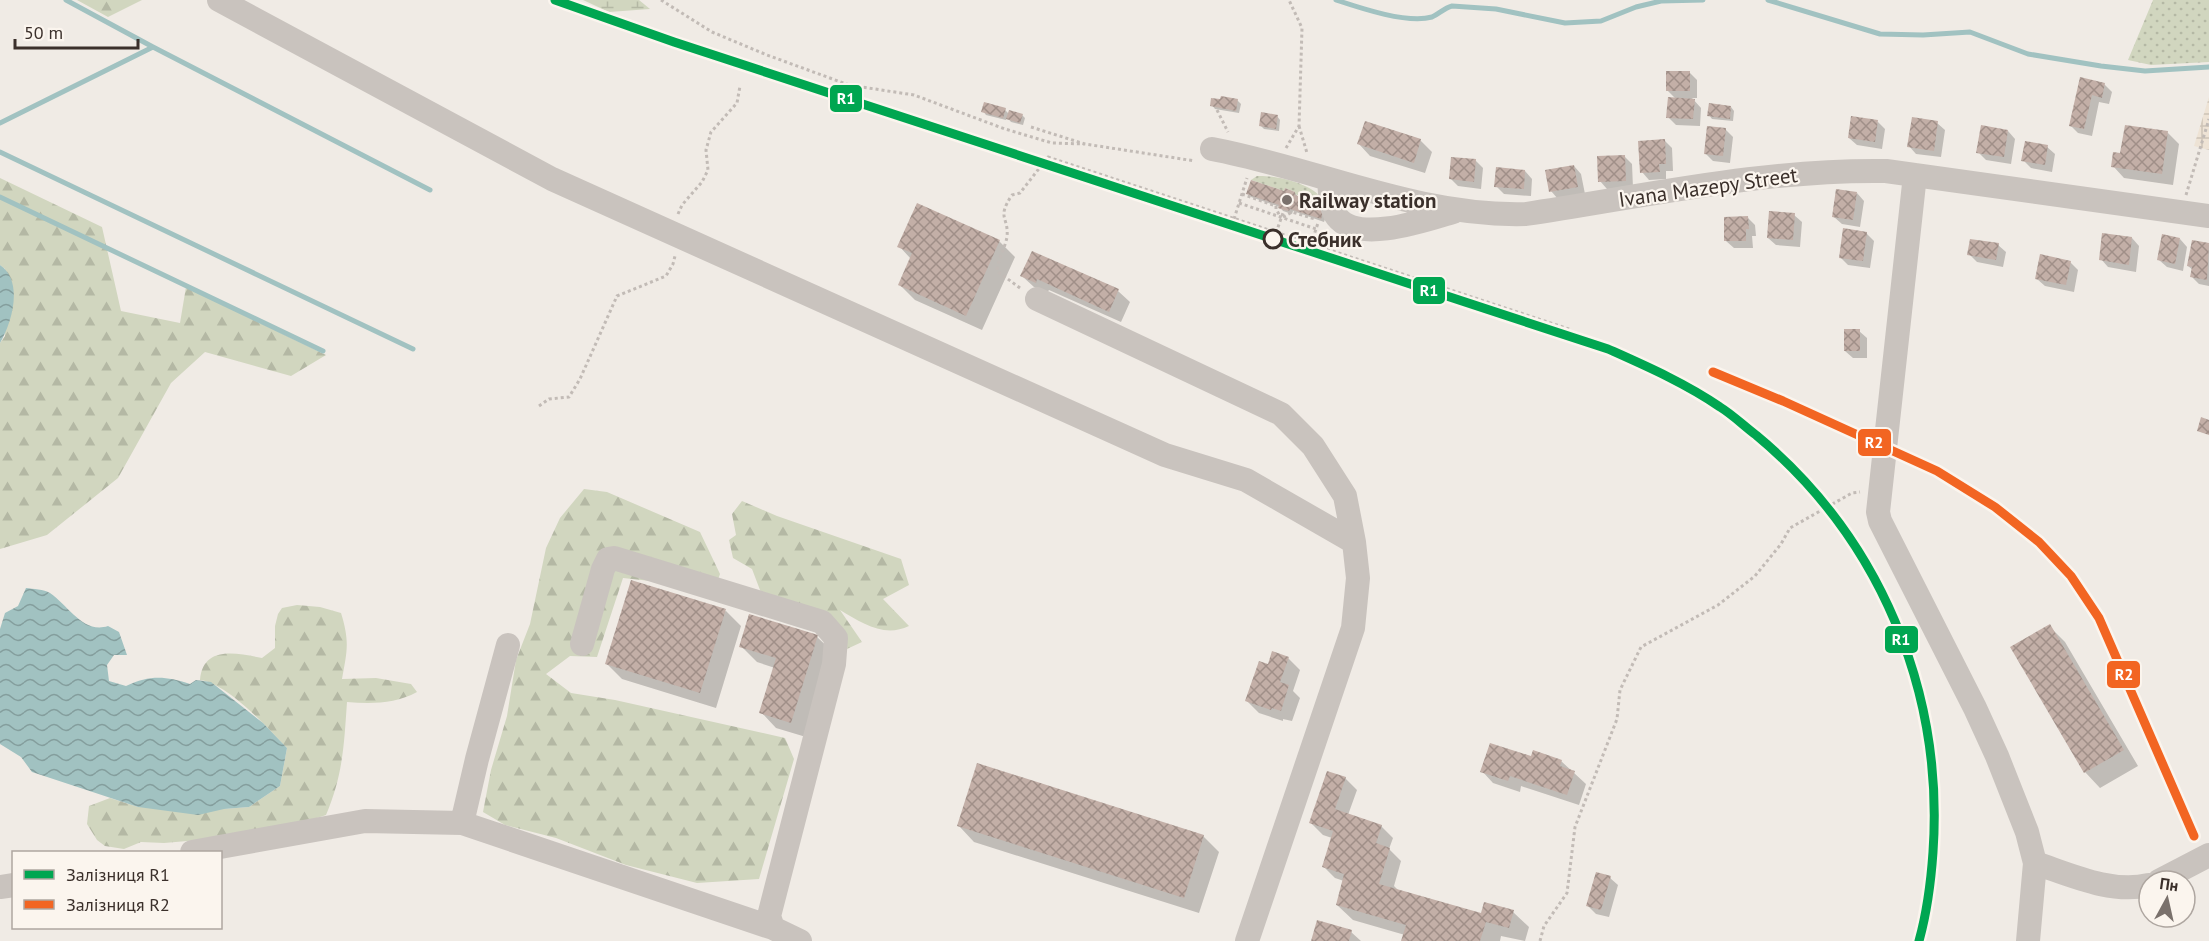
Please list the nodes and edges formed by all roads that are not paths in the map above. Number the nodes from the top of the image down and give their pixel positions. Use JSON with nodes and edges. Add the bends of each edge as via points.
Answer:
{"nodes":[{"id":1,"x":219,"y":0,"type":"edge"},
{"id":2,"x":1208,"y":156,"type":"road end"},
{"id":3,"x":1916,"y":176,"type":"junction"},
{"id":4,"x":1329,"y":180,"type":"junction"},
{"id":5,"x":1458,"y":211,"type":"junction"},
{"id":6,"x":2209,"y":216,"type":"edge"},
{"id":7,"x":1037,"y":299,"type":"road end"},
{"id":8,"x":1354,"y":542,"type":"junction"},
{"id":9,"x":508,"y":645,"type":"dead end"},
{"id":10,"x":582,"y":645,"type":"dead end"},
{"id":11,"x":462,"y":823,"type":"junction"},
{"id":12,"x":198,"y":851,"type":"edge"},
{"id":13,"x":2209,"y":855,"type":"edge"},
{"id":14,"x":2035,"y":864,"type":"junction"},
{"id":15,"x":2182,"y":869,"type":"edge"},
{"id":16,"x":2137,"y":888,"type":"edge"},
{"id":17,"x":773,"y":928,"type":"junction"},
{"id":18,"x":800,"y":941,"type":"edge"},
{"id":19,"x":1247,"y":941,"type":"edge"},
{"id":20,"x":2028,"y":941,"type":"edge"}],
"edges":[{"from":1,"to":8,"type":"street","via":[[552,179],[1165,455],[1246,480]]},
{"from":2,"to":4,"type":"street","name":"Ivana Mazepy Street","via":[[1274,165]]},
{"from":3,"to":5,"type":"street","name":"Ivana Mazepy Street","via":[[1841,170],[1785,174],[1527,214]]},
{"from":3,"to":6,"type":"street","name":"Ivana Mazepy Street"},
{"from":3,"to":14,"type":"street","via":[[1878,512],[1997,756],[2027,831]]},
{"from":4,"to":5,"type":"street","name":"Ivana Mazepy Street"},
{"from":4,"to":5,"type":"street","via":[[1335,215],[1352,227],[1410,225]]},
{"from":7,"to":8,"type":"street","via":[[1281,414],[1313,446],[1344,496]]},
{"from":8,"to":19,"type":"street","via":[[1358,578],[1353,628]]},
{"from":9,"to":11,"type":"street"},
{"from":10,"to":17,"type":"street","via":[[603,570],[608,559],[614,558],[822,622],[836,638],[834,664],[769,916]]},
{"from":11,"to":12,"type":"street","via":[[365,821]]},
{"from":11,"to":17,"type":"street"},
{"from":13,"to":15,"type":"street"},
{"from":14,"to":16,"type":"street","via":[[2101,884]]},
{"from":14,"to":20,"type":"street"},
{"from":17,"to":18,"type":"street"}]}
